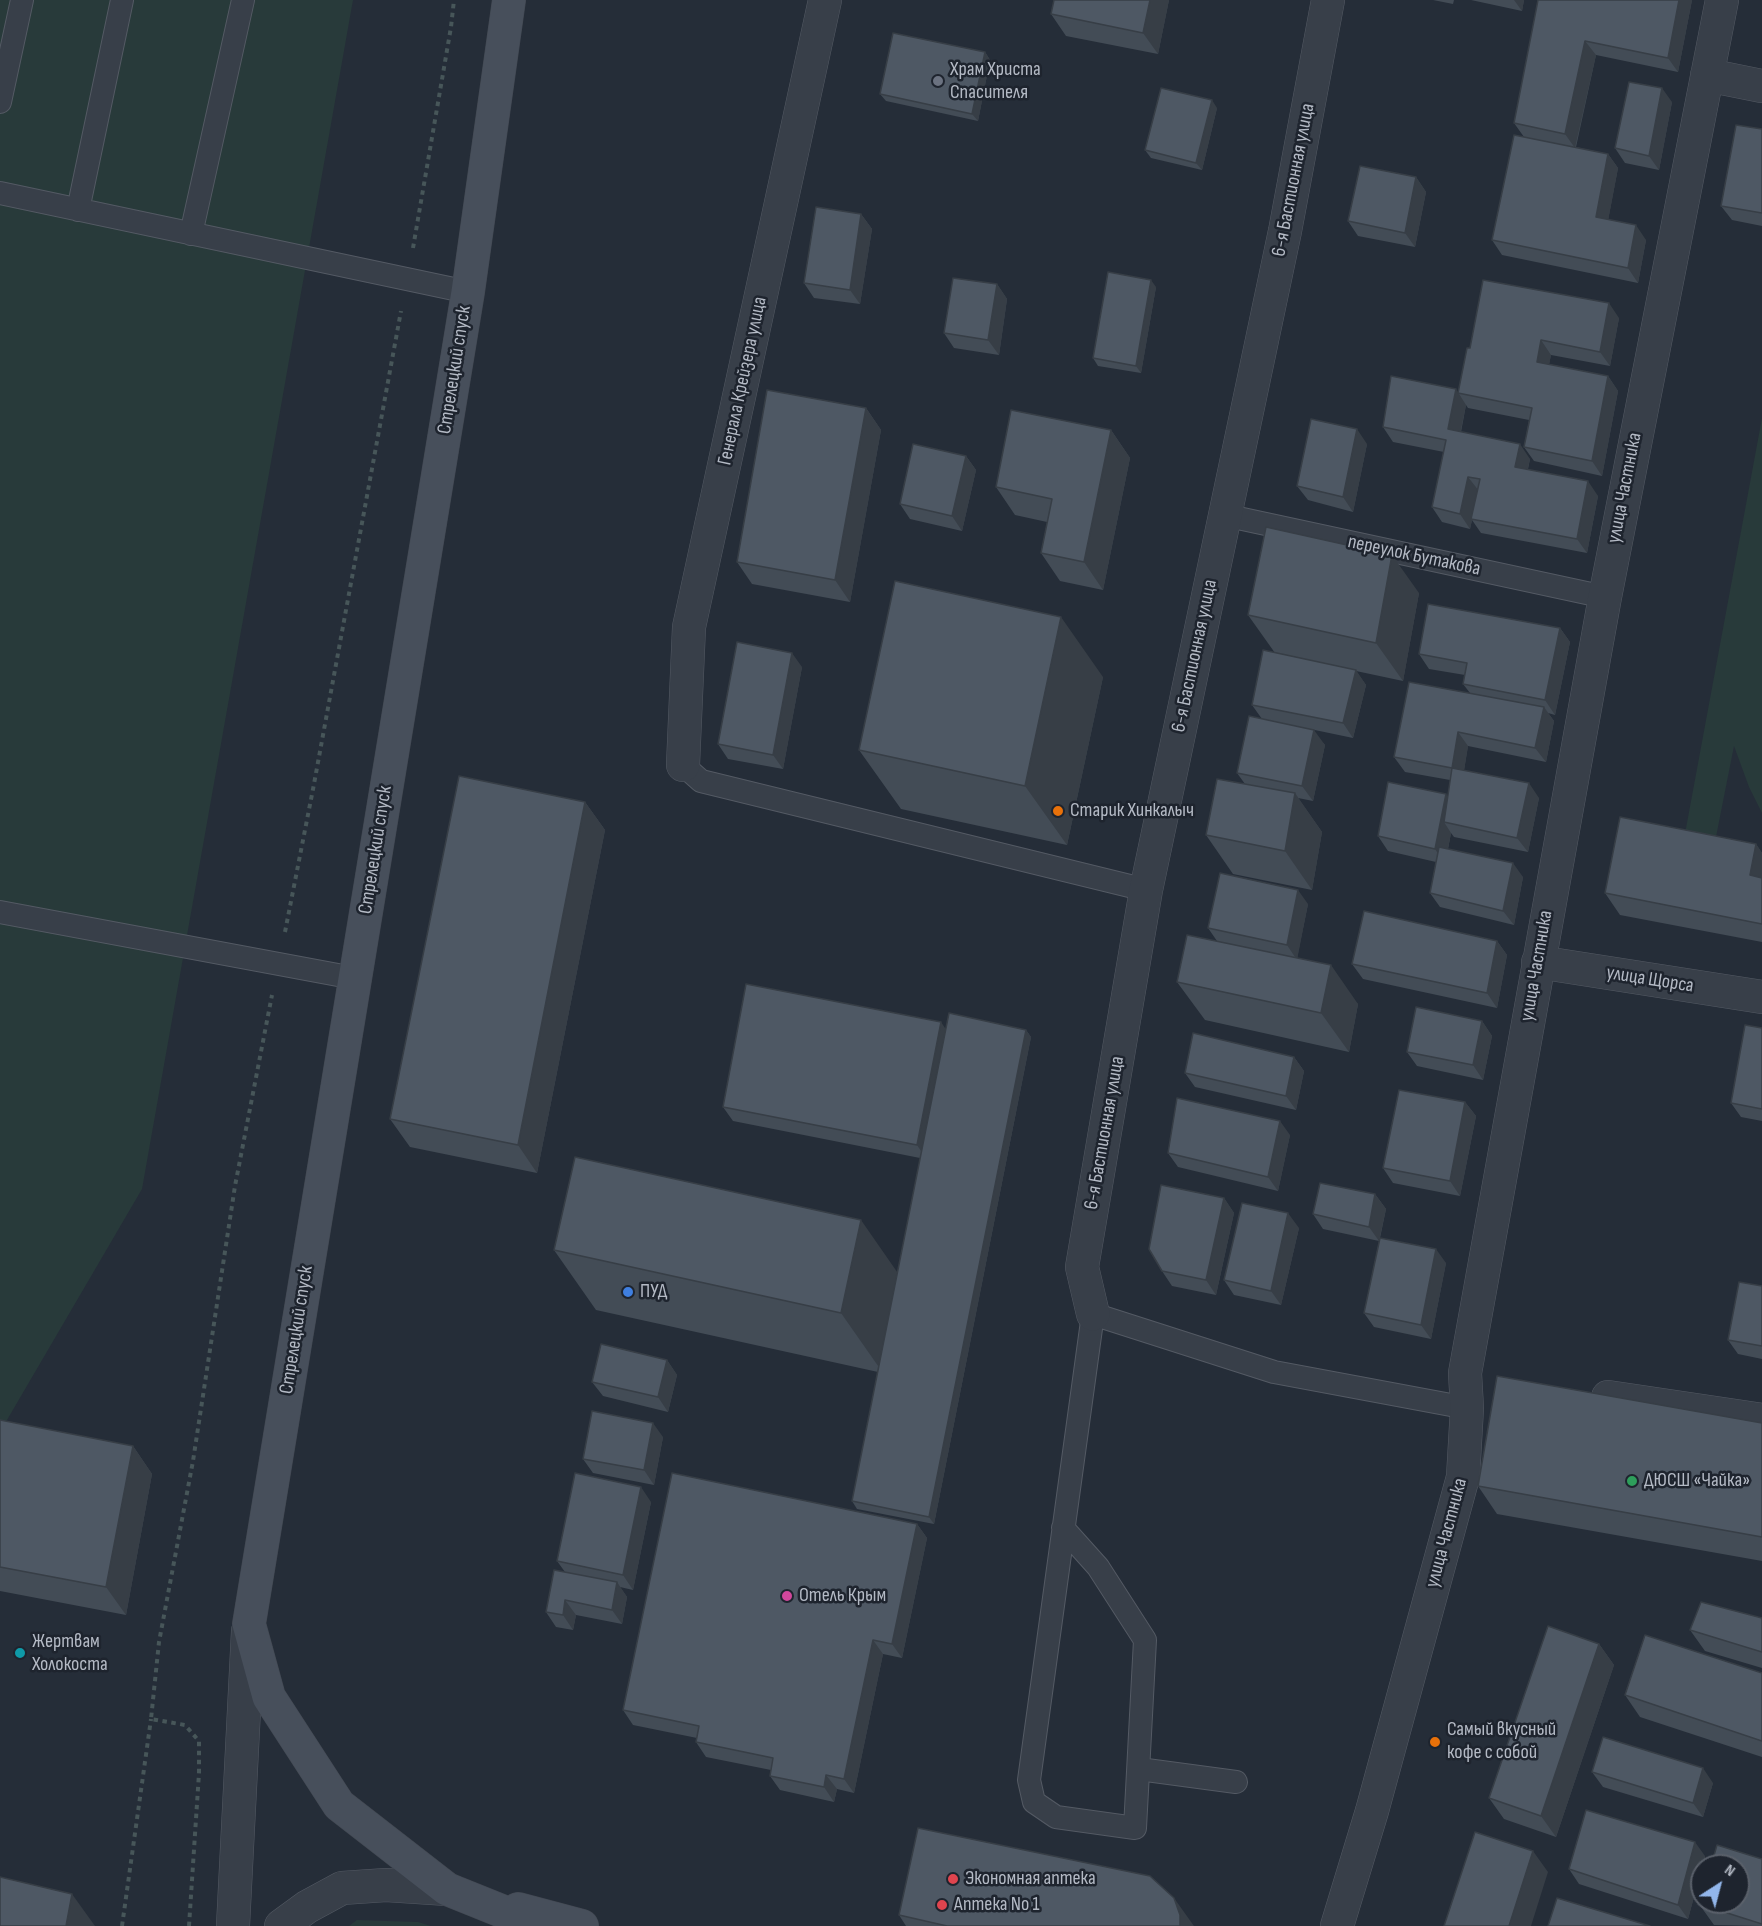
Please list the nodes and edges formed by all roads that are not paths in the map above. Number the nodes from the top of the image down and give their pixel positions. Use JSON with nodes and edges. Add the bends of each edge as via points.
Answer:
{"nodes":[{"id":1,"x":21,"y":0,"type":"edge"},
{"id":2,"x":122,"y":0,"type":"edge"},
{"id":3,"x":243,"y":0,"type":"edge"},
{"id":4,"x":509,"y":0,"type":"edge"},
{"id":5,"x":825,"y":0,"type":"edge"},
{"id":6,"x":1328,"y":0,"type":"edge"},
{"id":7,"x":1722,"y":0,"type":"edge"},
{"id":8,"x":1707,"y":75,"type":"junction"},
{"id":9,"x":1762,"y":86,"type":"edge"},
{"id":10,"x":0,"y":102,"type":"edge"},
{"id":11,"x":0,"y":194,"type":"edge"},
{"id":12,"x":78,"y":210,"type":"junction"},
{"id":13,"x":191,"y":234,"type":"junction"},
{"id":14,"x":468,"y":292,"type":"junction"},
{"id":15,"x":1224,"y":515,"type":"junction"},
{"id":16,"x":1605,"y":597,"type":"junction"},
{"id":17,"x":683,"y":765,"type":"joint"},
{"id":18,"x":1146,"y":890,"type":"junction"},
{"id":19,"x":0,"y":912,"type":"edge"},
{"id":20,"x":183,"y":946,"type":"dead end"},
{"id":21,"x":1538,"y":962,"type":"junction"},
{"id":22,"x":354,"y":978,"type":"junction"},
{"id":23,"x":1762,"y":997,"type":"edge"},
{"id":24,"x":1093,"y":1314,"type":"junction"},
{"id":25,"x":1576,"y":1392,"type":"edge"},
{"id":26,"x":1467,"y":1408,"type":"junction"},
{"id":27,"x":1762,"y":1420,"type":"edge"},
{"id":28,"x":1064,"y":1528,"type":"junction"},
{"id":29,"x":249,"y":1624,"type":"junction"},
{"id":30,"x":1139,"y":1769,"type":"junction"},
{"id":31,"x":1236,"y":1782,"type":"dead end"},
{"id":32,"x":447,"y":1889,"type":"junction"},
{"id":33,"x":233,"y":1926,"type":"edge"},
{"id":34,"x":281,"y":1926,"type":"edge"},
{"id":35,"x":539,"y":1926,"type":"edge"},
{"id":36,"x":582,"y":1926,"type":"edge"},
{"id":37,"x":1337,"y":1926,"type":"edge"}],
"edges":[{"from":1,"to":10,"type":"lane"},
{"from":2,"to":12,"type":"lane"},
{"from":3,"to":13,"type":"lane"},
{"from":4,"to":14,"type":"main road","name":"Стрелецкий спуск"},
{"from":5,"to":17,"type":"street","name":"Генерала Крейзера улица","via":[[689,627]]},
{"from":6,"to":15,"type":"street","name":"6-я Бастионная улица","via":[[1285,231]]},
{"from":7,"to":8,"type":"street","name":"улица Частника"},
{"from":8,"to":9,"type":"street"},
{"from":8,"to":16,"type":"street","name":"улица Частника"},
{"from":11,"to":12,"type":"lane"},
{"from":12,"to":13,"type":"lane"},
{"from":13,"to":14,"type":"lane"},
{"from":14,"to":22,"type":"main road","name":"Стрелецкий спуск"},
{"from":15,"to":16,"type":"lane","name":"переулок Бутакова"},
{"from":15,"to":18,"type":"street","name":"6-я Бастионная улица"},
{"from":16,"to":21,"type":"street","name":"улица Частника"},
{"from":17,"to":18,"type":"lane","via":[[701,781]]},
{"from":18,"to":24,"type":"street","name":"6-я Бастионная улица","via":[[1082,1267]]},
{"from":19,"to":22,"type":"lane"},
{"from":20,"to":22,"type":"lane"},
{"from":21,"to":23,"type":"street","name":"улица Щорса"},
{"from":21,"to":26,"type":"street","name":"улица Частника","via":[[1479,1377]]},
{"from":22,"to":29,"type":"main road","name":"Стрелецкий спуск"},
{"from":24,"to":26,"type":"lane","via":[[1275,1372]]},
{"from":24,"to":28,"type":"lane"},
{"from":25,"to":27,"type":"street"},
{"from":26,"to":37,"type":"street","name":"улица Частника","via":[[1463,1477]]},
{"from":28,"to":30,"type":"lane","via":[[1098,1567],[1145,1640]]},
{"from":28,"to":30,"type":"lane","via":[[1029,1780],[1034,1802],[1056,1817],[1135,1828]]},
{"from":29,"to":32,"type":"main road","name":"Стрелецкий спуск","via":[[269,1697],[339,1805]]},
{"from":29,"to":33,"type":"street"},
{"from":30,"to":31,"type":"lane"},
{"from":32,"to":34,"type":"street","via":[[386,1885],[342,1888]]},
{"from":32,"to":35,"type":"main road"},
{"from":32,"to":36,"type":"main road"}]}
